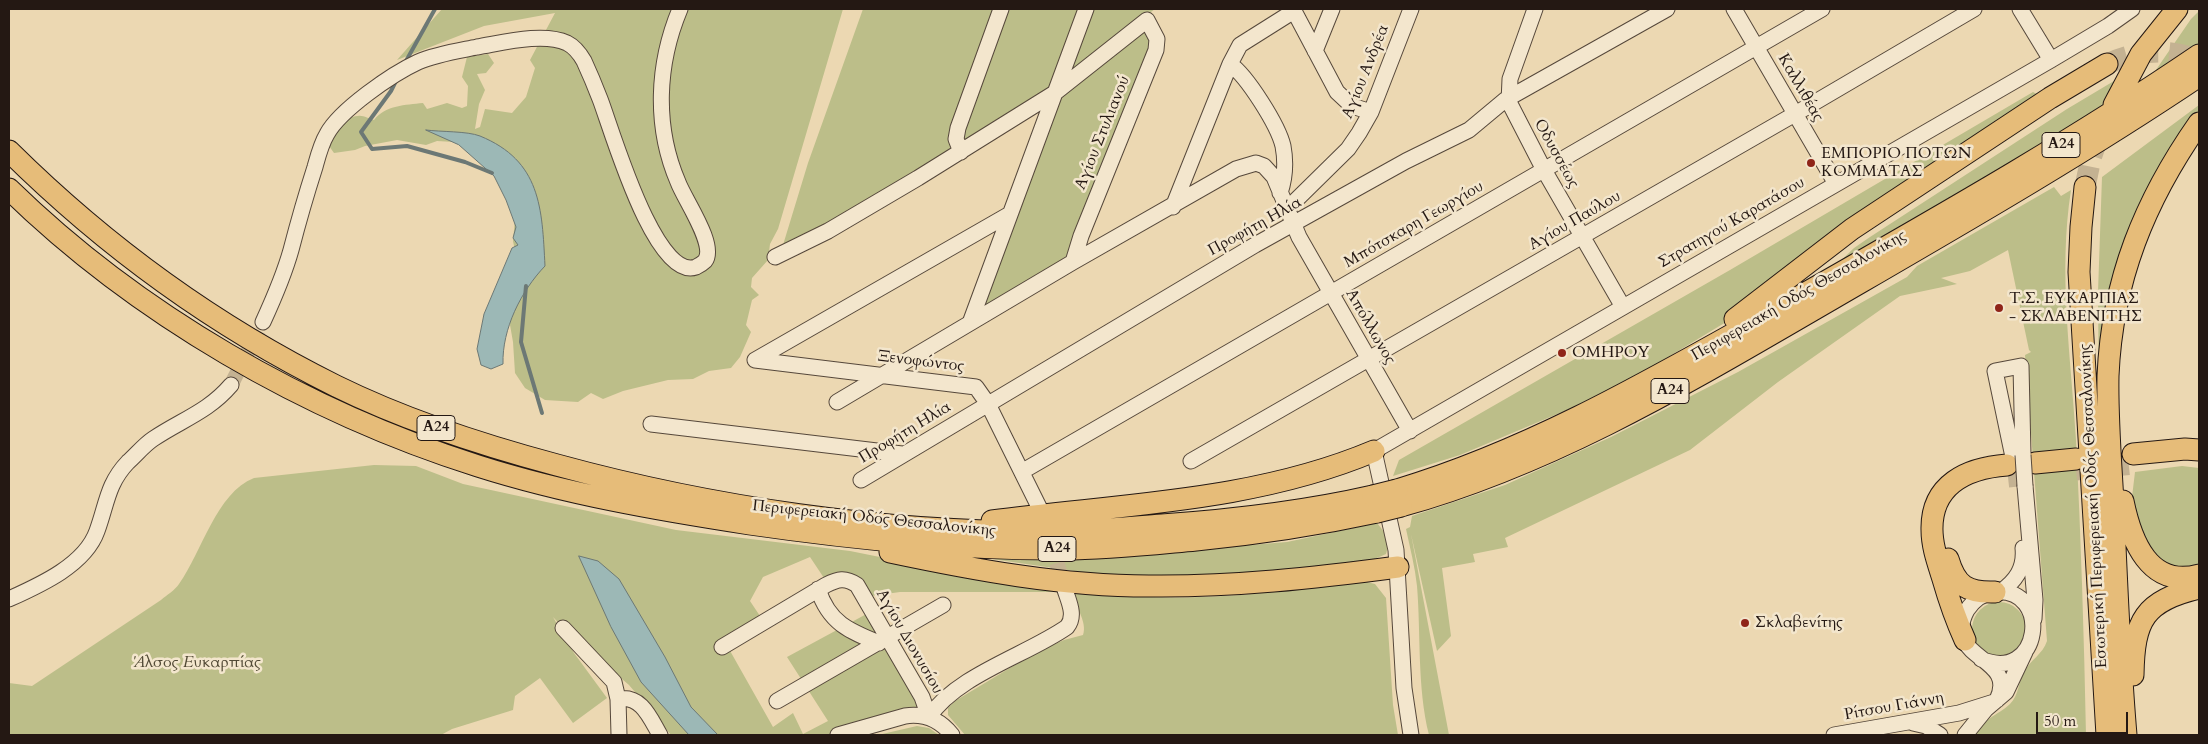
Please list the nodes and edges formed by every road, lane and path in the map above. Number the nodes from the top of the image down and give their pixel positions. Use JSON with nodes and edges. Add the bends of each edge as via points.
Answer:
{"nodes":[{"id":1,"x":680,"y":9,"type":"edge"},
{"id":2,"x":1001,"y":9,"type":"edge"},
{"id":3,"x":1086,"y":9,"type":"edge"},
{"id":4,"x":1332,"y":9,"type":"edge"},
{"id":5,"x":1411,"y":9,"type":"edge"},
{"id":6,"x":1535,"y":9,"type":"edge"},
{"id":7,"x":1667,"y":9,"type":"edge"},
{"id":8,"x":1734,"y":9,"type":"edge"},
{"id":9,"x":1822,"y":9,"type":"edge"},
{"id":10,"x":1974,"y":9,"type":"edge"},
{"id":11,"x":2020,"y":9,"type":"edge"},
{"id":12,"x":2132,"y":9,"type":"edge"},
{"id":13,"x":2177,"y":9,"type":"edge"},
{"id":14,"x":1293,"y":10,"type":"edge"},
{"id":15,"x":1756,"y":47,"type":"junction"},
{"id":16,"x":1315,"y":51,"type":"junction"},
{"id":17,"x":2199,"y":55,"type":"edge"},
{"id":18,"x":2051,"y":60,"type":"junction"},
{"id":19,"x":1230,"y":64,"type":"junction"},
{"id":20,"x":2107,"y":64,"type":"tunnel mouth"},
{"id":21,"x":2199,"y":76,"type":"edge"},
{"id":22,"x":1056,"y":92,"type":"junction"},
{"id":23,"x":1508,"y":99,"type":"junction"},
{"id":24,"x":2114,"y":105,"type":"dead end"},
{"id":25,"x":1371,"y":112,"type":"junction"},
{"id":26,"x":1795,"y":114,"type":"junction"},
{"id":27,"x":2199,"y":123,"type":"edge"},
{"id":28,"x":9,"y":151,"type":"edge"},
{"id":29,"x":961,"y":152,"type":"junction"},
{"id":30,"x":1544,"y":170,"type":"junction"},
{"id":31,"x":1836,"y":184,"type":"junction"},
{"id":32,"x":2085,"y":187,"type":"tunnel mouth"},
{"id":33,"x":9,"y":189,"type":"edge"},
{"id":34,"x":1280,"y":193,"type":"junction"},
{"id":35,"x":1173,"y":207,"type":"junction"},
{"id":36,"x":1286,"y":209,"type":"junction"},
{"id":37,"x":1008,"y":215,"type":"junction"},
{"id":38,"x":1293,"y":224,"type":"junction"},
{"id":39,"x":1583,"y":236,"type":"junction"},
{"id":40,"x":775,"y":258,"type":"dead end"},
{"id":41,"x":1073,"y":262,"type":"junction"},
{"id":42,"x":1331,"y":294,"type":"junction"},
{"id":43,"x":1623,"y":307,"type":"junction"},
{"id":44,"x":263,"y":322,"type":"tunnel mouth"},
{"id":45,"x":970,"y":323,"type":"junction"},
{"id":46,"x":1368,"y":360,"type":"junction"},
{"id":47,"x":881,"y":375,"type":"junction"},
{"id":48,"x":231,"y":385,"type":"tunnel mouth"},
{"id":49,"x":1639,"y":386,"type":"junction"},
{"id":50,"x":2108,"y":397,"type":"junction"},
{"id":51,"x":837,"y":402,"type":"dead end"},
{"id":52,"x":988,"y":404,"type":"junction"},
{"id":53,"x":651,"y":424,"type":"dead end"},
{"id":54,"x":1410,"y":431,"type":"junction"},
{"id":55,"x":1374,"y":450,"type":"junction"},
{"id":56,"x":2199,"y":450,"type":"edge"},
{"id":57,"x":902,"y":454,"type":"junction"},
{"id":58,"x":1191,"y":461,"type":"dead end"},
{"id":59,"x":2199,"y":462,"type":"edge"},
{"id":60,"x":2076,"y":464,"type":"tunnel mouth"},
{"id":61,"x":2020,"y":470,"type":"junction"},
{"id":62,"x":1023,"y":471,"type":"junction"},
{"id":63,"x":861,"y":480,"type":"dead end"},
{"id":64,"x":1399,"y":498,"type":"junction"},
{"id":65,"x":1375,"y":504,"type":"junction"},
{"id":66,"x":1040,"y":509,"type":"dead end"},
{"id":67,"x":736,"y":522,"type":"junction"},
{"id":68,"x":937,"y":528,"type":"junction"},
{"id":69,"x":1398,"y":567,"type":"junction"},
{"id":70,"x":2199,"y":575,"type":"edge"},
{"id":71,"x":2199,"y":588,"type":"edge"},
{"id":72,"x":818,"y":590,"type":"junction"},
{"id":73,"x":1065,"y":590,"type":"tunnel mouth"},
{"id":74,"x":1997,"y":592,"type":"junction"},
{"id":75,"x":9,"y":599,"type":"edge"},
{"id":76,"x":943,"y":605,"type":"dead end"},
{"id":77,"x":2034,"y":623,"type":"junction"},
{"id":78,"x":563,"y":628,"type":"dead end"},
{"id":79,"x":883,"y":640,"type":"junction"},
{"id":80,"x":1965,"y":640,"type":"junction"},
{"id":81,"x":722,"y":647,"type":"dead end"},
{"id":82,"x":2026,"y":651,"type":"junction"},
{"id":83,"x":1981,"y":659,"type":"junction"},
{"id":84,"x":618,"y":699,"type":"junction"},
{"id":85,"x":777,"y":701,"type":"dead end"},
{"id":86,"x":1996,"y":701,"type":"junction"},
{"id":87,"x":1954,"y":714,"type":"junction"},
{"id":88,"x":929,"y":717,"type":"junction"},
{"id":89,"x":1906,"y":722,"type":"junction"},
{"id":90,"x":618,"y":735,"type":"edge"},
{"id":91,"x":660,"y":735,"type":"edge"},
{"id":92,"x":838,"y":735,"type":"edge"},
{"id":93,"x":952,"y":735,"type":"edge"},
{"id":94,"x":1411,"y":735,"type":"edge"},
{"id":95,"x":1834,"y":735,"type":"edge"},
{"id":96,"x":1940,"y":735,"type":"edge"},
{"id":97,"x":1949,"y":735,"type":"edge"},
{"id":98,"x":1961,"y":735,"type":"edge"},
{"id":99,"x":1965,"y":735,"type":"edge"},
{"id":100,"x":2107,"y":735,"type":"edge"},
{"id":101,"x":2126,"y":735,"type":"edge"},
{"id":102,"x":2134,"y":735,"type":"edge"}],
"edges":[{"from":1,"to":44,"type":"street","via":[[665,58],[662,110],[665,139],[675,176],[706,240],[707,256],[702,264],[692,268],[679,264],[668,254],[652,229],[631,188],[600,100],[577,50],[569,44],[547,38],[507,42],[459,50],[418,62],[348,109],[332,125],[320,148],[280,282]]},
{"from":2,"to":29,"type":"street","via":[[958,128],[956,139]]},
{"from":3,"to":22,"type":"street"},
{"from":4,"to":16,"type":"street"},
{"from":5,"to":25,"type":"street","name":"Αγίου Ανδρέα"},
{"from":6,"to":23,"type":"street","via":[[1510,78]]},
{"from":7,"to":23,"type":"street","name":"Προφήτη Ηλία"},
{"from":8,"to":15,"type":"street","name":"Καλλιθέας"},
{"from":9,"to":15,"type":"street","name":"Μπότσκαρη Γεωργίου"},
{"from":10,"to":26,"type":"street","name":"Αγίου Παύλου"},
{"from":11,"to":18,"type":"street"},
{"from":12,"to":18,"type":"street","name":"Στρατηγού Καρατάσου"},
{"from":13,"to":24,"type":"highway","via":[[2141,54]]},
{"from":14,"to":16,"type":"street"},
{"from":14,"to":19,"type":"street","via":[[1240,44]]},
{"from":15,"to":26,"type":"street","name":"Καλλιθέας"},
{"from":15,"to":30,"type":"street","name":"Μπότσκαρη Γεωργίου"},
{"from":16,"to":25,"type":"street","via":[[1341,97],[1352,106]]},
{"from":17,"to":49,"type":"highway","name":"Περιφερειακή Οδός Θεσσαλονίκης","number":"Α24","via":[[2014,173]]},
{"from":18,"to":31,"type":"street","name":"Στρατηγού Καρατάσου"},
{"from":19,"to":34,"type":"street","via":[[1255,92],[1282,144],[1285,172]]},
{"from":19,"to":35,"type":"street"},
{"from":20,"to":49,"type":"highway","via":[[1852,229],[1740,316]]},
{"from":21,"to":64,"type":"highway","name":"Περιφερειακή Οδός Θεσσαλονίκης","number":"Α24","via":[[2008,197],[1646,404],[1508,470],[1434,497]]},
{"from":22,"to":29,"type":"street"},
{"from":22,"to":37,"type":"street"},
{"from":22,"to":41,"type":"street","name":"Αγίου Στυλιανού","via":[[1147,20],[1155,32],[1157,45]]},
{"from":23,"to":30,"type":"street","name":"Οδυσσέως"},
{"from":23,"to":38,"type":"street","name":"Προφήτη Ηλία","via":[[1469,130]]},
{"from":25,"to":36,"type":"street","name":"Αγίου Ανδρέα","via":[[1348,149]]},
{"from":26,"to":31,"type":"street","name":"Καλλιθέας"},
{"from":26,"to":39,"type":"street","name":"Αγίου Παύλου"},
{"from":27,"to":50,"type":"highway","via":[[2166,174],[2132,246],[2116,310]]},
{"from":28,"to":68,"type":"highway","name":"Περιφερειακή Οδός Θεσσαλονίκης","number":"Α24","via":[[86,223],[196,305],[286,360],[403,415],[503,450],[680,495],[831,518]]},
{"from":29,"to":40,"type":"street","via":[[828,231]]},
{"from":30,"to":39,"type":"street","name":"Οδυσσέως"},
{"from":30,"to":42,"type":"street","name":"Μπότσκαρη Γεωργίου"},
{"from":31,"to":43,"type":"street","name":"Στρατηγού Καρατάσου"},
{"from":32,"to":100,"type":"highway","name":"Εσωτερική Περιφερειακή Οδός Θεσσαλονίκης","via":[[2079,272]]},
{"from":33,"to":67,"type":"highway","name":"Περιφερειακή Οδός Θεσσαλονίκης","number":"Α24","via":[[76,249],[162,314],[326,405],[394,436],[516,477]]},
{"from":34,"to":35,"type":"street","name":"Απόλλωνος","via":[[1272,174],[1258,164],[1252,164],[1239,168]]},
{"from":34,"to":36,"type":"street","name":"Απόλλωνος"},
{"from":35,"to":41,"type":"street"},
{"from":36,"to":38,"type":"street","name":"Απόλλωνος"},
{"from":37,"to":45,"type":"street"},
{"from":37,"to":47,"type":"street","name":"Ξενοφώντος","via":[[755,360]]},
{"from":38,"to":42,"type":"street","name":"Απόλλωνος"},
{"from":38,"to":52,"type":"street","name":"Προφήτη Ηλία"},
{"from":39,"to":43,"type":"street","name":"Οδυσσέως"},
{"from":39,"to":46,"type":"street","name":"Αγίου Παύλου"},
{"from":41,"to":45,"type":"street"},
{"from":42,"to":46,"type":"street","name":"Απόλλωνος"},
{"from":42,"to":62,"type":"street","name":"Μπότσκαρη Γεωργίου"},
{"from":43,"to":54,"type":"street","name":"Στρατηγού Καρατάσου"},
{"from":45,"to":47,"type":"street"},
{"from":46,"to":54,"type":"street","name":"Απόλλωνος"},
{"from":46,"to":58,"type":"street","name":"Αγίου Παύλου"},
{"from":47,"to":51,"type":"street"},
{"from":47,"to":52,"type":"street","name":"Ξενοφώντος","via":[[970,385],[980,391]]},
{"from":48,"to":75,"type":"street","via":[[204,410],[152,440],[127,464],[112,482],[97,531],[84,553],[63,570]]},
{"from":49,"to":64,"type":"highway","name":"Περιφερειακή Οδός Θεσσαλονίκης","number":"Α24","via":[[1521,445],[1428,481]]},
{"from":50,"to":70,"type":"highway","via":[[2127,520],[2136,546],[2146,561],[2162,572],[2183,578]]},
{"from":50,"to":101,"type":"highway","name":"Εσωτερική Περιφερειακή Οδός Θεσσαλονίκης"},
{"from":52,"to":57,"type":"street","name":"Προφήτη Ηλία"},
{"from":52,"to":62,"type":"street","name":"Ξενοφώντος"},
{"from":53,"to":57,"type":"street"},
{"from":54,"to":55,"type":"street","name":"Στρατηγού Καρατάσου"},
{"from":55,"to":68,"type":"highway","via":[[1309,473],[1225,493]]},
{"from":55,"to":69,"type":"street"},
{"from":56,"to":59,"type":"highway","via":[[2184,449],[2133,459]]},
{"from":57,"to":63,"type":"street","name":"Προφήτη Ηλία"},
{"from":60,"to":61,"type":"highway"},
{"from":61,"to":61,"type":"street","via":[[2021,366],[1995,372]]},
{"from":61,"to":74,"type":"street","via":[[2023,564],[2015,580]]},
{"from":61,"to":74,"type":"highway","via":[[1962,489],[1948,507],[1942,528],[1956,579],[1976,592]]},
{"from":61,"to":77,"type":"street","via":[[2036,600]]},
{"from":61,"to":80,"type":"highway","via":[[1983,468],[1961,476],[1944,491],[1934,509],[1934,546]]},
{"from":62,"to":66,"type":"street","name":"Ξενοφώντος"},
{"from":64,"to":65,"type":"highway","name":"Περιφερειακή Οδός Θεσσαλονίκης","number":"Α24","bridge":true},
{"from":65,"to":67,"type":"highway","name":"Περιφερειακή Οδός Θεσσαλονίκης","number":"Α24","via":[[1247,535],[1066,549],[896,542]]},
{"from":65,"to":68,"type":"highway","name":"Περιφερειακή Οδός Θεσσαλονίκης","number":"Α24","via":[[1098,530],[1032,532]]},
{"from":67,"to":69,"type":"highway","via":[[964,567],[1106,585],[1236,584]]},
{"from":69,"to":94,"type":"street","via":[[1404,688]]},
{"from":71,"to":102,"type":"highway","via":[[2163,600],[2147,613],[2141,623],[2133,665]]},
{"from":72,"to":79,"type":"street","via":[[827,610],[838,622],[855,633]]},
{"from":72,"to":79,"type":"street","name":"Αγίου Διονυσίου","via":[[842,579],[857,585]]},
{"from":72,"to":81,"type":"street"},
{"from":73,"to":88,"type":"street","via":[[1072,614],[1067,627],[956,691]]},
{"from":74,"to":77,"type":"street","via":[[2021,600]]},
{"from":74,"to":80,"type":"street","via":[[1981,596],[1970,606],[1963,626]]},
{"from":76,"to":79,"type":"street"},
{"from":77,"to":82,"type":"street"},
{"from":78,"to":84,"type":"street","via":[[611,677]]},
{"from":79,"to":85,"type":"street"},
{"from":79,"to":88,"type":"street","name":"Αγίου Διονυσίου","via":[[922,697]]},
{"from":80,"to":83,"type":"street"},
{"from":82,"to":83,"type":"street","via":[[2008,662],[1994,663]]},
{"from":82,"to":86,"type":"street","via":[[2007,690]]},
{"from":83,"to":86,"type":"street","via":[[2000,675],[2002,687]]},
{"from":84,"to":90,"type":"street"},
{"from":84,"to":91,"type":"street","via":[[630,698],[639,704]]},
{"from":86,"to":87,"type":"street","name":"Ρίτσου Γιάννη"},
{"from":86,"to":99,"type":"street"},
{"from":87,"to":89,"type":"street","name":"Ρίτσου Γιάννη"},
{"from":87,"to":97,"type":"street"},
{"from":87,"to":98,"type":"street"},
{"from":88,"to":92,"type":"street","via":[[906,716]]},
{"from":88,"to":93,"type":"street"},
{"from":89,"to":95,"type":"street","name":"Ρίτσου Γιάννη"},
{"from":89,"to":96,"type":"street","via":[[1926,726]]}]}
